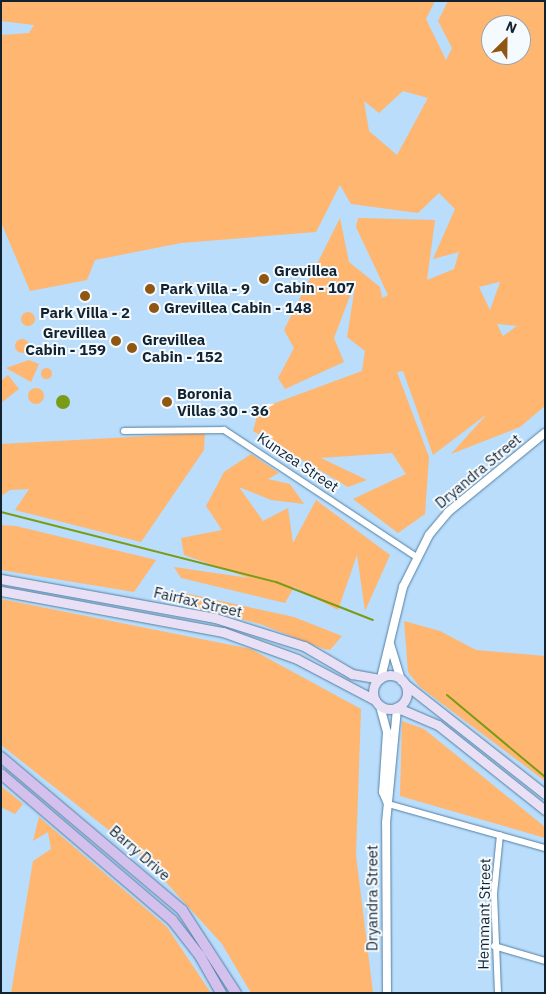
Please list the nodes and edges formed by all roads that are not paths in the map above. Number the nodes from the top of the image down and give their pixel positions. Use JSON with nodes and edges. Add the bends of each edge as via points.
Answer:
{"nodes":[{"id":1,"x":124,"y":431,"type":"dead end"},
{"id":2,"x":545,"y":433,"type":"edge"},
{"id":3,"x":415,"y":556,"type":"junction"},
{"id":4,"x":1,"y":579,"type":"edge"},
{"id":5,"x":1,"y":592,"type":"edge"},
{"id":6,"x":390,"y":644,"type":"junction"},
{"id":7,"x":380,"y":679,"type":"junction"},
{"id":8,"x":403,"y":682,"type":"junction"},
{"id":9,"x":378,"y":703,"type":"junction"},
{"id":10,"x":398,"y":708,"type":"junction"},
{"id":11,"x":1,"y":757,"type":"edge"},
{"id":12,"x":1,"y":774,"type":"edge"},
{"id":13,"x":545,"y":794,"type":"edge"},
{"id":14,"x":388,"y":804,"type":"junction"},
{"id":15,"x":545,"y":810,"type":"edge"},
{"id":16,"x":500,"y":835,"type":"junction"},
{"id":17,"x":545,"y":848,"type":"edge"},
{"id":18,"x":494,"y":946,"type":"junction"},
{"id":19,"x":545,"y":961,"type":"edge"},
{"id":20,"x":221,"y":993,"type":"edge"},
{"id":21,"x":236,"y":993,"type":"edge"},
{"id":22,"x":387,"y":993,"type":"edge"},
{"id":23,"x":498,"y":993,"type":"edge"}],
"edges":[{"from":1,"to":3,"type":"street","name":"Kunzea Street","via":[[224,430]]},
{"from":2,"to":3,"type":"street","name":"Dryandra Street","via":[[448,512]]},
{"from":3,"to":6,"type":"street","name":"Dryandra Street"},
{"from":4,"to":7,"type":"main road","name":"Fairfax Street","via":[[215,618],[304,646],[352,674]]},
{"from":5,"to":9,"type":"main road","name":"Fairfax Street","via":[[223,632],[297,659]]},
{"from":6,"to":7,"type":"street","name":"Dryandra Street"},
{"from":6,"to":8,"type":"street"},
{"from":7,"to":8,"type":"main road"},
{"from":7,"to":9,"type":"main road","via":[[373,691]]},
{"from":8,"to":10,"type":"main road","via":[[406,698]]},
{"from":8,"to":13,"type":"main road"},
{"from":9,"to":10,"type":"main road"},
{"from":9,"to":14,"type":"street","name":"Dryandra Street","via":[[387,732],[383,792]]},
{"from":10,"to":14,"type":"street","name":"Dryandra Street"},
{"from":10,"to":15,"type":"main road","via":[[438,725]]},
{"from":11,"to":21,"type":"main road","name":"Barry Drive","via":[[182,910]]},
{"from":12,"to":20,"type":"main road","name":"Barry Drive","via":[[172,920]]},
{"from":14,"to":16,"type":"street"},
{"from":14,"to":22,"type":"street","name":"Dryandra Street"},
{"from":16,"to":17,"type":"street"},
{"from":16,"to":18,"type":"street","name":"Hemmant Street"},
{"from":18,"to":19,"type":"street"},
{"from":18,"to":23,"type":"street","name":"Hemmant Street"}]}
